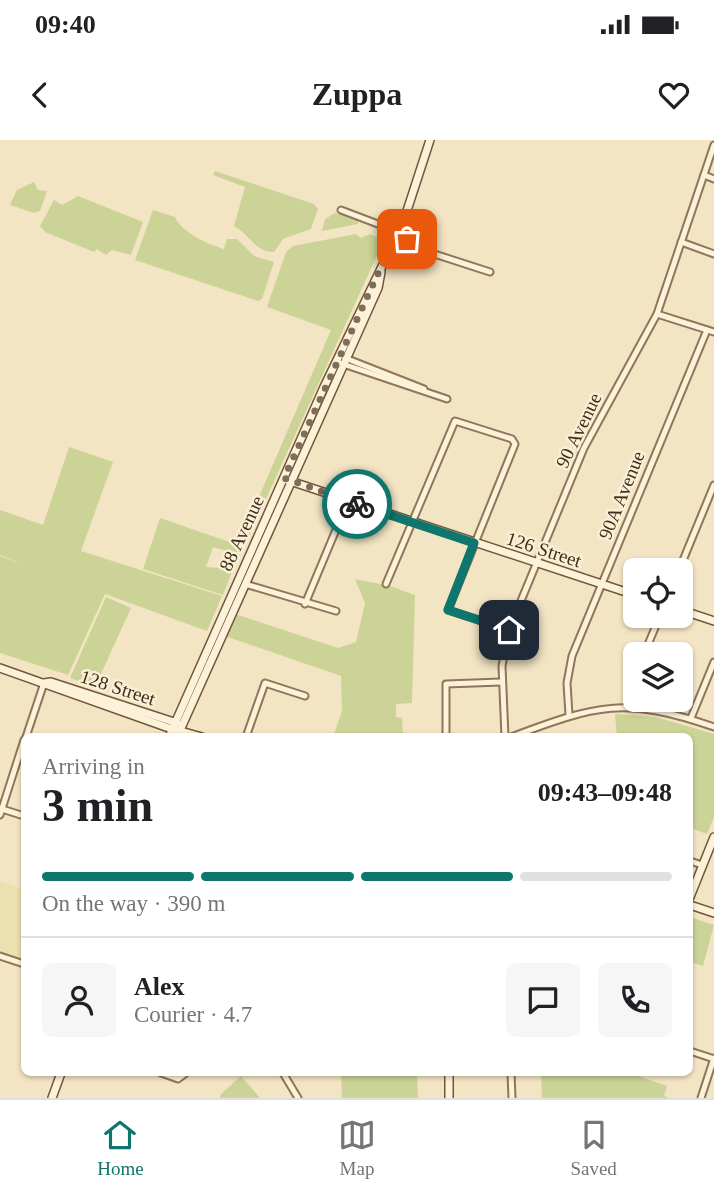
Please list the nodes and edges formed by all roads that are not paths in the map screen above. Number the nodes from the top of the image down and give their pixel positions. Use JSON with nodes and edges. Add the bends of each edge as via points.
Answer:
{"nodes":[{"id":1,"x":430,"y":140,"type":"edge"},
{"id":2,"x":714,"y":145,"type":"edge"},
{"id":3,"x":704,"y":176,"type":"junction"},
{"id":4,"x":714,"y":179,"type":"edge"},
{"id":5,"x":341,"y":210,"type":"dead end"},
{"id":6,"x":398,"y":233,"type":"junction"},
{"id":7,"x":681,"y":242,"type":"junction"},
{"id":8,"x":414,"y":245,"type":"junction"},
{"id":9,"x":714,"y":254,"type":"edge"},
{"id":10,"x":383,"y":265,"type":"junction"},
{"id":11,"x":490,"y":272,"type":"dead end"},
{"id":12,"x":657,"y":314,"type":"junction"},
{"id":13,"x":707,"y":330,"type":"junction"},
{"id":14,"x":714,"y":332,"type":"edge"},
{"id":15,"x":341,"y":360,"type":"junction"},
{"id":16,"x":447,"y":398,"type":"dead end"},
{"id":17,"x":287,"y":480,"type":"junction"},
{"id":18,"x":714,"y":485,"type":"edge"},
{"id":19,"x":348,"y":501,"type":"junction"},
{"id":20,"x":411,"y":522,"type":"junction"},
{"id":21,"x":474,"y":543,"type":"junction"},
{"id":22,"x":684,"y":558,"type":"edge"},
{"id":23,"x":537,"y":564,"type":"junction"},
{"id":24,"x":243,"y":584,"type":"junction"},
{"id":25,"x":386,"y":584,"type":"dead end"},
{"id":26,"x":601,"y":585,"type":"junction"},
{"id":27,"x":623,"y":591,"type":"edge"},
{"id":28,"x":305,"y":604,"type":"junction"},
{"id":29,"x":335,"y":611,"type":"dead end"},
{"id":30,"x":693,"y":614,"type":"edge"},
{"id":31,"x":714,"y":621,"type":"edge"},
{"id":32,"x":509,"y":630,"type":"junction"},
{"id":33,"x":714,"y":662,"type":"edge"},
{"id":34,"x":0,"y":668,"type":"edge"},
{"id":35,"x":501,"y":682,"type":"junction"},
{"id":36,"x":44,"y":683,"type":"junction"},
{"id":37,"x":305,"y":696,"type":"dead end"},
{"id":38,"x":623,"y":707,"type":"edge"},
{"id":39,"x":667,"y":712,"type":"edge"},
{"id":40,"x":569,"y":715,"type":"junction"},
{"id":41,"x":691,"y":719,"type":"junction"},
{"id":42,"x":714,"y":727,"type":"edge"},
{"id":43,"x":177,"y":730,"type":"edge"},
{"id":44,"x":27,"y":733,"type":"edge"},
{"id":45,"x":247,"y":733,"type":"edge"},
{"id":46,"x":446,"y":733,"type":"edge"},
{"id":47,"x":505,"y":733,"type":"edge"},
{"id":48,"x":521,"y":733,"type":"edge"},
{"id":49,"x":21,"y":754,"type":"edge"},
{"id":50,"x":1,"y":812,"type":"edge"},
{"id":51,"x":21,"y":815,"type":"edge"},
{"id":52,"x":714,"y":837,"type":"edge"},
{"id":53,"x":693,"y":862,"type":"edge"},
{"id":54,"x":702,"y":865,"type":"junction"},
{"id":55,"x":693,"y":889,"type":"edge"},
{"id":56,"x":693,"y":906,"type":"edge"},
{"id":57,"x":714,"y":913,"type":"edge"},
{"id":58,"x":0,"y":956,"type":"edge"},
{"id":59,"x":21,"y":963,"type":"edge"},
{"id":60,"x":693,"y":1052,"type":"edge"},
{"id":61,"x":714,"y":1059,"type":"edge"},
{"id":62,"x":60,"y":1076,"type":"edge"},
{"id":63,"x":170,"y":1076,"type":"edge"},
{"id":64,"x":187,"y":1076,"type":"edge"},
{"id":65,"x":286,"y":1076,"type":"edge"},
{"id":66,"x":449,"y":1076,"type":"edge"},
{"id":67,"x":511,"y":1076,"type":"edge"},
{"id":68,"x":52,"y":1098,"type":"edge"},
{"id":69,"x":298,"y":1098,"type":"edge"},
{"id":70,"x":449,"y":1098,"type":"edge"},
{"id":71,"x":512,"y":1098,"type":"edge"},
{"id":72,"x":701,"y":1098,"type":"edge"}],
"edges":[{"from":1,"to":6,"type":"main road","name":"88 Avenue"},
{"from":2,"to":3,"type":"street","name":"90 Avenue"},
{"from":3,"to":4,"type":"street"},
{"from":3,"to":7,"type":"street","name":"90 Avenue"},
{"from":5,"to":6,"type":"street"},
{"from":6,"to":8,"type":"street"},
{"from":6,"to":10,"type":"main road","name":"88 Avenue"},
{"from":7,"to":9,"type":"street"},
{"from":7,"to":12,"type":"street","name":"90 Avenue"},
{"from":8,"to":10,"type":"street","via":[[394,249]]},
{"from":8,"to":11,"type":"street"},
{"from":10,"to":15,"type":"main road","name":"88 Avenue"},
{"from":12,"to":13,"type":"street"},
{"from":12,"to":23,"type":"street","name":"90 Avenue","via":[[584,448]]},
{"from":13,"to":14,"type":"street"},
{"from":13,"to":26,"type":"street","name":"90A Avenue"},
{"from":15,"to":16,"type":"street"},
{"from":15,"to":17,"type":"main road","name":"88 Avenue"},
{"from":17,"to":19,"type":"main road","name":"126 Street"},
{"from":17,"to":24,"type":"main road","name":"88 Avenue"},
{"from":17,"to":43,"type":"main road","name":"88 Avenue"},
{"from":18,"to":22,"type":"street"},
{"from":19,"to":20,"type":"main road","name":"126 Street"},
{"from":19,"to":28,"type":"street"},
{"from":20,"to":21,"type":"main road","name":"126 Street"},
{"from":20,"to":21,"type":"street","via":[[455,421],[512,439],[514,444]]},
{"from":20,"to":25,"type":"street"},
{"from":21,"to":23,"type":"main road","name":"126 Street"},
{"from":21,"to":32,"type":"street","via":[[448,610]]},
{"from":23,"to":26,"type":"main road","name":"126 Street"},
{"from":23,"to":32,"type":"street","name":"90 Avenue"},
{"from":24,"to":28,"type":"street"},
{"from":24,"to":43,"type":"main road","name":"88 Avenue"},
{"from":26,"to":27,"type":"main road","name":"126 Street"},
{"from":26,"to":40,"type":"street","name":"90A Avenue","via":[[569,666]]},
{"from":28,"to":29,"type":"street"},
{"from":30,"to":31,"type":"main road"},
{"from":32,"to":35,"type":"street","name":"90 Avenue"},
{"from":33,"to":41,"type":"street"},
{"from":34,"to":36,"type":"main road","name":"128 Street"},
{"from":35,"to":46,"type":"street","via":[[444,682]]},
{"from":35,"to":47,"type":"street","name":"90 Avenue"},
{"from":36,"to":43,"type":"main road","name":"128 Street"},
{"from":36,"to":44,"type":"street"},
{"from":37,"to":45,"type":"street","via":[[265,683]]},
{"from":38,"to":40,"type":"street"},
{"from":39,"to":41,"type":"street"},
{"from":40,"to":48,"type":"street"},
{"from":41,"to":42,"type":"street"},
{"from":49,"to":50,"type":"street"},
{"from":50,"to":51,"type":"street"},
{"from":52,"to":54,"type":"main road"},
{"from":53,"to":54,"type":"street"},
{"from":54,"to":55,"type":"main road"},
{"from":56,"to":57,"type":"main road"},
{"from":58,"to":59,"type":"street"},
{"from":60,"to":61,"type":"street"},
{"from":61,"to":72,"type":"street"},
{"from":62,"to":68,"type":"main road"},
{"from":63,"to":64,"type":"street"},
{"from":65,"to":69,"type":"street"},
{"from":66,"to":70,"type":"main road"},
{"from":67,"to":71,"type":"street"}]}
